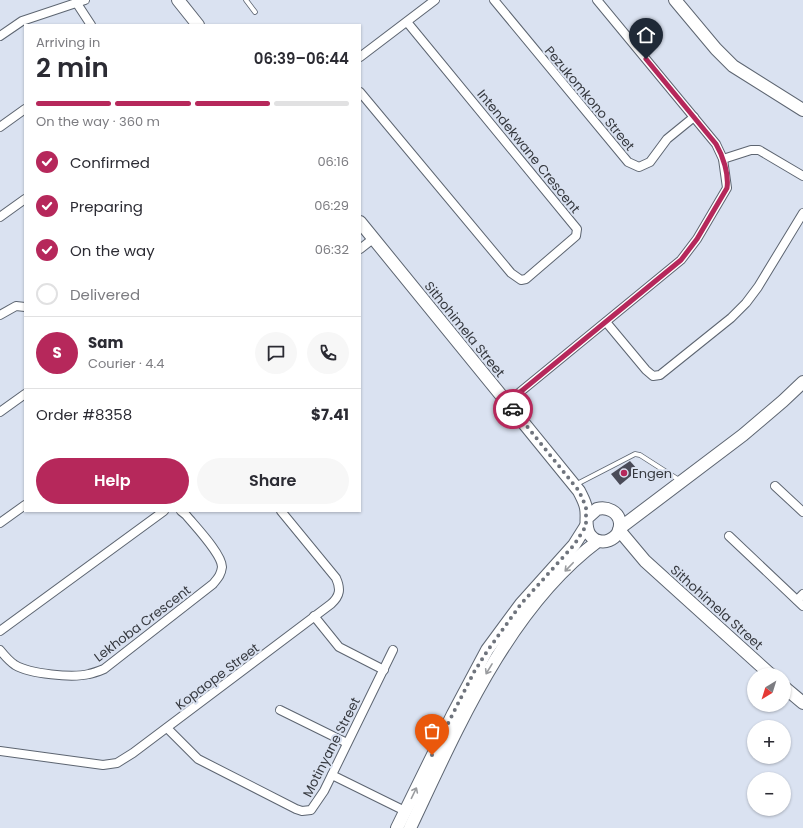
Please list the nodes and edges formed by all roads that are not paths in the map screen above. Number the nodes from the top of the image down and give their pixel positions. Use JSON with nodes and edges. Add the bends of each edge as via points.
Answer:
{"nodes":[{"id":1,"x":85,"y":0,"type":"edge"},
{"id":2,"x":178,"y":0,"type":"edge"},
{"id":3,"x":246,"y":0,"type":"edge"},
{"id":4,"x":435,"y":0,"type":"edge"},
{"id":5,"x":494,"y":0,"type":"edge"},
{"id":6,"x":597,"y":0,"type":"edge"},
{"id":7,"x":675,"y":0,"type":"edge"},
{"id":8,"x":76,"y":2,"type":"junction"},
{"id":9,"x":255,"y":12,"type":"dead end"},
{"id":10,"x":407,"y":22,"type":"junction"},
{"id":11,"x":90,"y":24,"type":"edge"},
{"id":12,"x":197,"y":24,"type":"edge"},
{"id":13,"x":0,"y":36,"type":"edge"},
{"id":14,"x":361,"y":55,"type":"edge"},
{"id":15,"x":361,"y":93,"type":"edge"},
{"id":16,"x":24,"y":110,"type":"edge"},
{"id":17,"x":803,"y":110,"type":"edge"},
{"id":18,"x":694,"y":117,"type":"junction"},
{"id":19,"x":0,"y":127,"type":"edge"},
{"id":20,"x":723,"y":159,"type":"junction"},
{"id":21,"x":803,"y":176,"type":"edge"},
{"id":22,"x":24,"y":200,"type":"edge"},
{"id":23,"x":803,"y":213,"type":"edge"},
{"id":24,"x":0,"y":217,"type":"edge"},
{"id":25,"x":361,"y":223,"type":"edge"},
{"id":26,"x":374,"y":238,"type":"junction"},
{"id":27,"x":361,"y":248,"type":"edge"},
{"id":28,"x":24,"y":307,"type":"edge"},
{"id":29,"x":0,"y":315,"type":"edge"},
{"id":30,"x":606,"y":322,"type":"junction"},
{"id":31,"x":803,"y":382,"type":"edge"},
{"id":32,"x":24,"y":395,"type":"edge"},
{"id":33,"x":508,"y":402,"type":"junction"},
{"id":34,"x":0,"y":412,"type":"edge"},
{"id":35,"x":682,"y":481,"type":"junction"},
{"id":36,"x":775,"y":486,"type":"dead end"},
{"id":37,"x":577,"y":488,"type":"junction"},
{"id":38,"x":24,"y":506,"type":"edge"},
{"id":39,"x":604,"y":508,"type":"junction"},
{"id":40,"x":163,"y":512,"type":"edge"},
{"id":41,"x":182,"y":512,"type":"edge"},
{"id":42,"x":282,"y":512,"type":"edge"},
{"id":43,"x":639,"y":512,"type":"junction"},
{"id":44,"x":803,"y":512,"type":"edge"},
{"id":45,"x":615,"y":513,"type":"junction"},
{"id":46,"x":587,"y":522,"type":"junction"},
{"id":47,"x":0,"y":523,"type":"edge"},
{"id":48,"x":620,"y":529,"type":"junction"},
{"id":49,"x":729,"y":536,"type":"dead end"},
{"id":50,"x":603,"y":541,"type":"junction"},
{"id":51,"x":645,"y":561,"type":"junction"},
{"id":52,"x":801,"y":600,"type":"edge"},
{"id":53,"x":314,"y":616,"type":"junction"},
{"id":54,"x":0,"y":631,"type":"edge"},
{"id":55,"x":0,"y":650,"type":"edge"},
{"id":56,"x":393,"y":650,"type":"dead end"},
{"id":57,"x":763,"y":668,"type":"edge"},
{"id":58,"x":384,"y":670,"type":"junction"},
{"id":59,"x":791,"y":692,"type":"edge"},
{"id":60,"x":802,"y":700,"type":"edge"},
{"id":61,"x":280,"y":710,"type":"dead end"},
{"id":62,"x":167,"y":728,"type":"junction"},
{"id":63,"x":347,"y":743,"type":"junction"},
{"id":64,"x":0,"y":751,"type":"edge"},
{"id":65,"x":332,"y":775,"type":"junction"},
{"id":66,"x":405,"y":811,"type":"junction"},
{"id":67,"x":397,"y":828,"type":"edge"},
{"id":68,"x":410,"y":828,"type":"edge"}],
"edges":[{"from":1,"to":8,"type":"street"},
{"from":2,"to":12,"type":"street"},
{"from":3,"to":9,"type":"lane"},
{"from":4,"to":10,"type":"street"},
{"from":5,"to":18,"type":"street","name":"Pezukomkono Street","via":[[628,162],[639,167],[648,163],[667,139]]},
{"from":6,"to":18,"type":"street"},
{"from":7,"to":17,"type":"street","via":[[733,66]]},
{"from":8,"to":11,"type":"street"},
{"from":8,"to":13,"type":"street","via":[[22,21]]},
{"from":10,"to":14,"type":"street"},
{"from":10,"to":15,"type":"street","name":"Intendekwane Crescent","via":[[577,228],[576,236],[526,279],[516,278]]},
{"from":16,"to":19,"type":"street"},
{"from":18,"to":20,"type":"street","via":[[716,144]]},
{"from":20,"to":21,"type":"street","via":[[759,150]]},
{"from":20,"to":30,"type":"street","via":[[727,188],[690,250],[674,267]]},
{"from":22,"to":24,"type":"street"},
{"from":23,"to":30,"type":"street","via":[[758,288],[746,303],[660,375],[653,376],[646,370]]},
{"from":25,"to":26,"type":"street","name":"Sithohimela Street"},
{"from":26,"to":27,"type":"street"},
{"from":26,"to":33,"type":"street","name":"Sithohimela Street"},
{"from":28,"to":29,"type":"street","via":[[16,306]]},
{"from":30,"to":33,"type":"street"},
{"from":31,"to":35,"type":"street","via":[[743,435]]},
{"from":32,"to":34,"type":"street"},
{"from":33,"to":37,"type":"street","name":"Sithohimela Street"},
{"from":35,"to":37,"type":"lane","via":[[636,454]]},
{"from":35,"to":43,"type":"street"},
{"from":36,"to":44,"type":"street"},
{"from":37,"to":39,"type":"street","name":"Sithohimela Street"},
{"from":37,"to":46,"type":"street","name":"Sithohimela Street","via":[[586,507]]},
{"from":38,"to":47,"type":"street"},
{"from":39,"to":45,"type":"street"},
{"from":39,"to":46,"type":"street","via":[[594,511]]},
{"from":40,"to":54,"type":"street"},
{"from":41,"to":55,"type":"street","name":"Lekhoba Crescent","via":[[218,556],[222,566],[220,575],[213,584],[104,669],[88,675],[36,672],[14,664]]},
{"from":42,"to":53,"type":"street","name":"Kopaope Street","via":[[336,578],[340,588],[335,600]]},
{"from":43,"to":45,"type":"street"},
{"from":43,"to":48,"type":"street"},
{"from":45,"to":48,"type":"street"},
{"from":46,"to":50,"type":"street","via":[[589,534]]},
{"from":66,"to":46,"type":"street","one_way":true,"via":[[488,650],[521,604],[574,545]]},
{"from":48,"to":50,"type":"street","via":[[617,535]]},
{"from":48,"to":51,"type":"street","name":"Sithohimela Street"},
{"from":49,"to":52,"type":"street"},
{"from":50,"to":51,"type":"street","name":"Sithohimela Street","via":[[619,545]]},
{"from":50,"to":68,"type":"street","one_way":true,"via":[[582,553],[550,586],[504,645],[463,718]]},
{"from":51,"to":57,"type":"street","name":"Sithohimela Street"},
{"from":53,"to":58,"type":"street","via":[[339,647]]},
{"from":53,"to":62,"type":"street","name":"Kopaope Street"},
{"from":56,"to":58,"type":"street","name":"Motinyane Street"},
{"from":58,"to":63,"type":"street","name":"Motinyane Street"},
{"from":59,"to":60,"type":"street"},
{"from":61,"to":63,"type":"street"},
{"from":62,"to":64,"type":"street","name":"Kopaope Street","via":[[117,763],[103,765]]},
{"from":62,"to":65,"type":"street","name":"Motinyane Street","via":[[198,759],[302,811],[311,810],[316,805]]},
{"from":63,"to":65,"type":"street","name":"Motinyane Street"},
{"from":65,"to":66,"type":"street"},
{"from":66,"to":67,"type":"street"}]}
